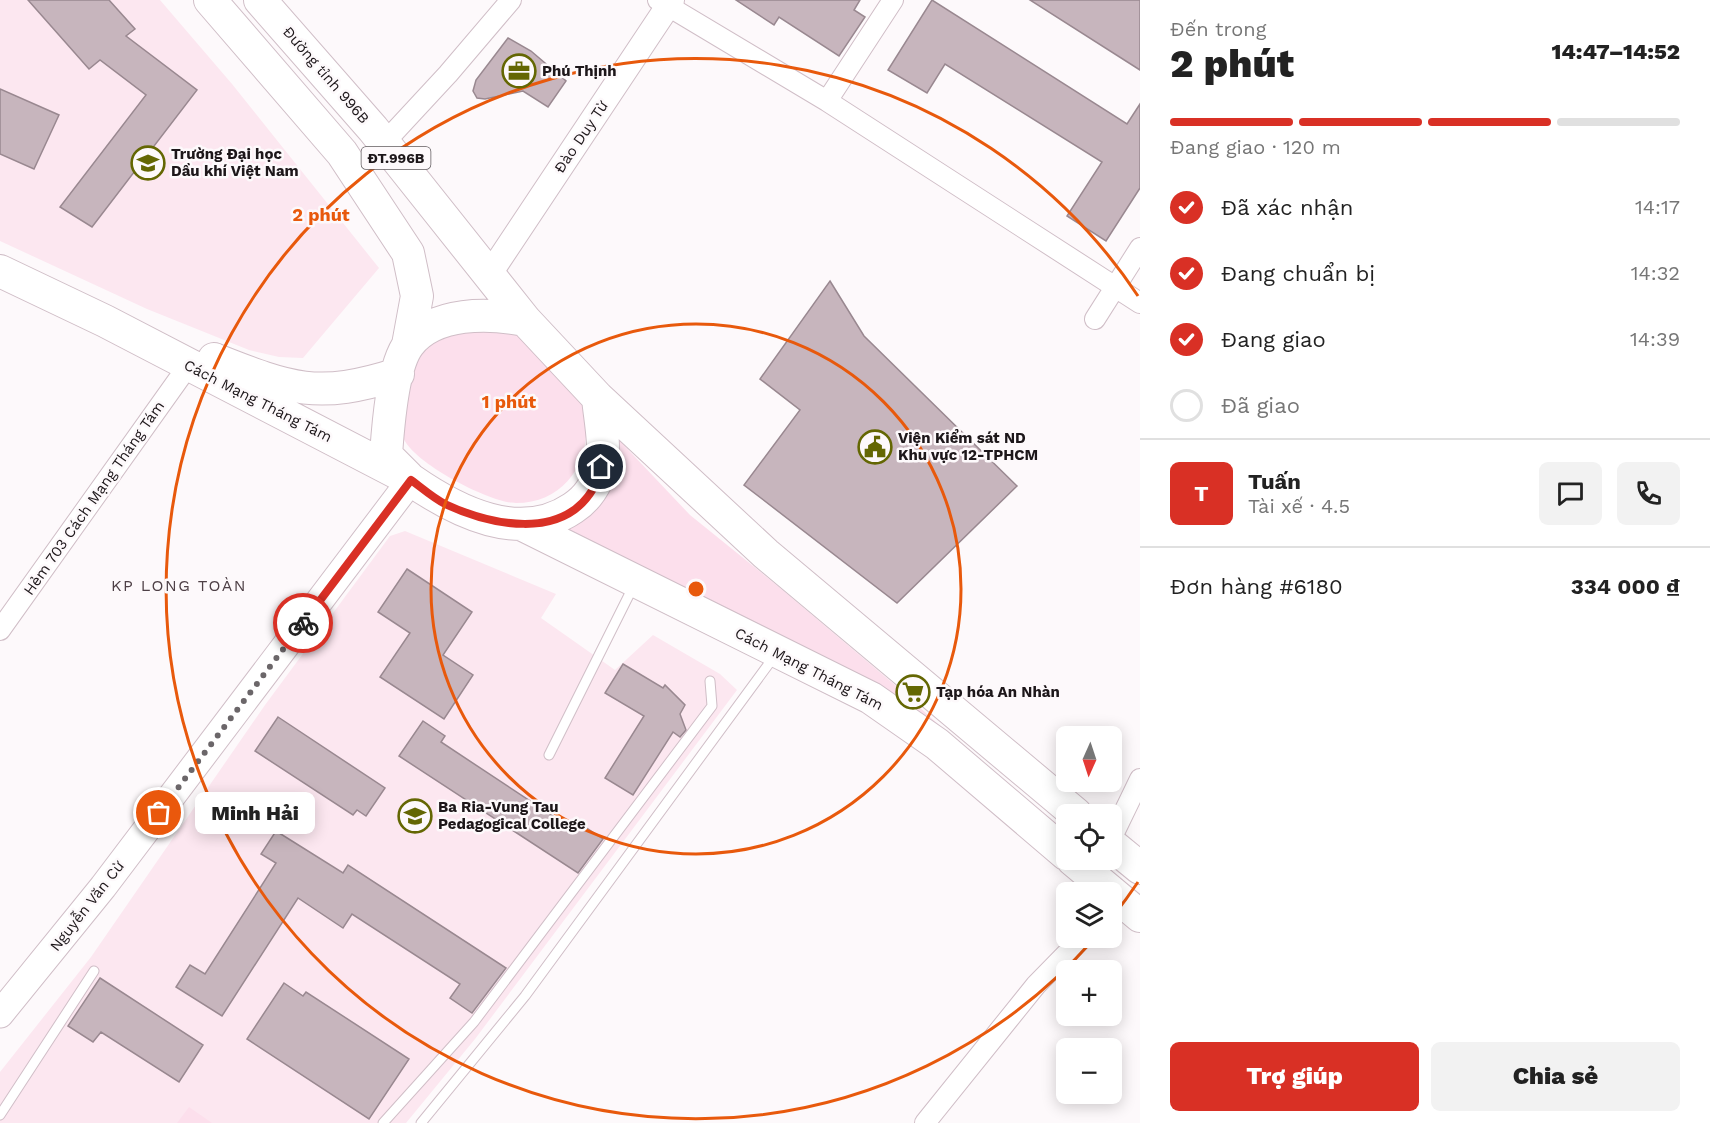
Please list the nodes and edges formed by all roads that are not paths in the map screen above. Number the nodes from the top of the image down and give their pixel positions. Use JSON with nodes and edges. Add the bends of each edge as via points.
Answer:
{"nodes":[{"id":1,"x":210,"y":0,"type":"edge"},
{"id":2,"x":260,"y":0,"type":"edge"},
{"id":3,"x":511,"y":0,"type":"edge"},
{"id":4,"x":893,"y":0,"type":"edge"},
{"id":5,"x":666,"y":2,"type":"edge"},
{"id":6,"x":827,"y":101,"type":"junction"},
{"id":7,"x":379,"y":136,"type":"junction"},
{"id":8,"x":342,"y":153,"type":"junction"},
{"id":9,"x":1140,"y":248,"type":"edge"},
{"id":10,"x":0,"y":271,"type":"edge"},
{"id":11,"x":489,"y":275,"type":"junction"},
{"id":12,"x":1114,"y":288,"type":"junction"},
{"id":13,"x":1140,"y":303,"type":"edge"},
{"id":14,"x":1095,"y":319,"type":"dead end"},
{"id":15,"x":525,"y":320,"type":"junction"},
{"id":16,"x":105,"y":321,"type":"junction"},
{"id":17,"x":408,"y":345,"type":"junction"},
{"id":18,"x":188,"y":366,"type":"junction"},
{"id":19,"x":398,"y":374,"type":"junction"},
{"id":20,"x":598,"y":398,"type":"junction"},
{"id":21,"x":411,"y":480,"type":"junction"},
{"id":22,"x":525,"y":526,"type":"junction"},
{"id":23,"x":637,"y":579,"type":"junction"},
{"id":24,"x":0,"y":630,"type":"edge"},
{"id":25,"x":777,"y":652,"type":"junction"},
{"id":26,"x":710,"y":681,"type":"dead end"},
{"id":27,"x":549,"y":755,"type":"dead end"},
{"id":28,"x":1140,"y":779,"type":"edge"},
{"id":29,"x":1064,"y":804,"type":"edge"},
{"id":30,"x":1122,"y":816,"type":"edge"},
{"id":31,"x":1056,"y":846,"type":"edge"},
{"id":32,"x":1122,"y":853,"type":"edge"},
{"id":33,"x":1140,"y":868,"type":"edge"},
{"id":34,"x":1084,"y":870,"type":"edge"},
{"id":35,"x":1124,"y":907,"type":"edge"},
{"id":36,"x":1072,"y":948,"type":"edge"},
{"id":37,"x":94,"y":971,"type":"dead end"},
{"id":38,"x":0,"y":1014,"type":"edge"},
{"id":39,"x":0,"y":1116,"type":"edge"},
{"id":40,"x":383,"y":1123,"type":"edge"},
{"id":41,"x":421,"y":1123,"type":"edge"},
{"id":42,"x":925,"y":1123,"type":"edge"}],
"edges":[{"from":1,"to":8,"type":"main road","number":"ĐT.996B"},
{"from":2,"to":7,"type":"main road","name":"Đường tỉnh 996B","number":"ĐT.996B"},
{"from":3,"to":7,"type":"street","via":[[448,75]]},
{"from":4,"to":6,"type":"street"},
{"from":5,"to":6,"type":"street"},
{"from":5,"to":11,"type":"street","name":"Đào Duy Từ"},
{"from":6,"to":12,"type":"street"},
{"from":7,"to":8,"type":"main road"},
{"from":7,"to":11,"type":"main road","name":"Đường tỉnh 996B","number":"ĐT.996B"},
{"from":8,"to":17,"type":"main road","number":"ĐT.996B","via":[[408,253],[417,296]]},
{"from":9,"to":12,"type":"street"},
{"from":10,"to":16,"type":"main road","name":"Cách Mạng Tháng Tám"},
{"from":11,"to":15,"type":"main road","name":"Đường tỉnh 996B","number":"ĐT.996B"},
{"from":12,"to":13,"type":"street"},
{"from":12,"to":14,"type":"street"},
{"from":15,"to":17,"type":"main road","via":[[498,315],[442,322]]},
{"from":15,"to":20,"type":"main road","name":"Đường tỉnh 996B"},
{"from":16,"to":18,"type":"main road","name":"Cách Mạng Tháng Tám"},
{"from":16,"to":19,"type":"main road","name":"Cách Mạng Tháng Tám","via":[[183,346],[270,381],[306,389],[339,389]]},
{"from":17,"to":19,"type":"main road"},
{"from":18,"to":21,"type":"main road","name":"Cách Mạng Tháng Tám"},
{"from":18,"to":24,"type":"street","name":"Hẻm 703 Cách Mạng Tháng Tám"},
{"from":19,"to":21,"type":"main road","via":[[391,397],[387,455]]},
{"from":20,"to":22,"type":"main road","via":[[601,467],[592,489],[578,505],[558,518]]},
{"from":20,"to":29,"type":"main road","via":[[766,554]]},
{"from":21,"to":22,"type":"main road","via":[[445,503],[502,523]]},
{"from":21,"to":38,"type":"main road","name":"Nguyễn Văn Cừ","via":[[103,887]]},
{"from":22,"to":23,"type":"main road","name":"Cách Mạng Tháng Tám"},
{"from":23,"to":25,"type":"main road","name":"Cách Mạng Tháng Tám"},
{"from":23,"to":27,"type":"lane"},
{"from":25,"to":31,"type":"main road","name":"Cách Mạng Tháng Tám","via":[[871,698],[927,737]]},
{"from":25,"to":41,"type":"lane","via":[[525,996]]},
{"from":26,"to":40,"type":"lane","via":[[712,706],[705,716],[474,1022]]},
{"from":28,"to":30,"type":"street"},
{"from":32,"to":33,"type":"main road"},
{"from":34,"to":35,"type":"main road"},
{"from":36,"to":42,"type":"street","via":[[1036,986]]},
{"from":37,"to":39,"type":"lane"}]}
